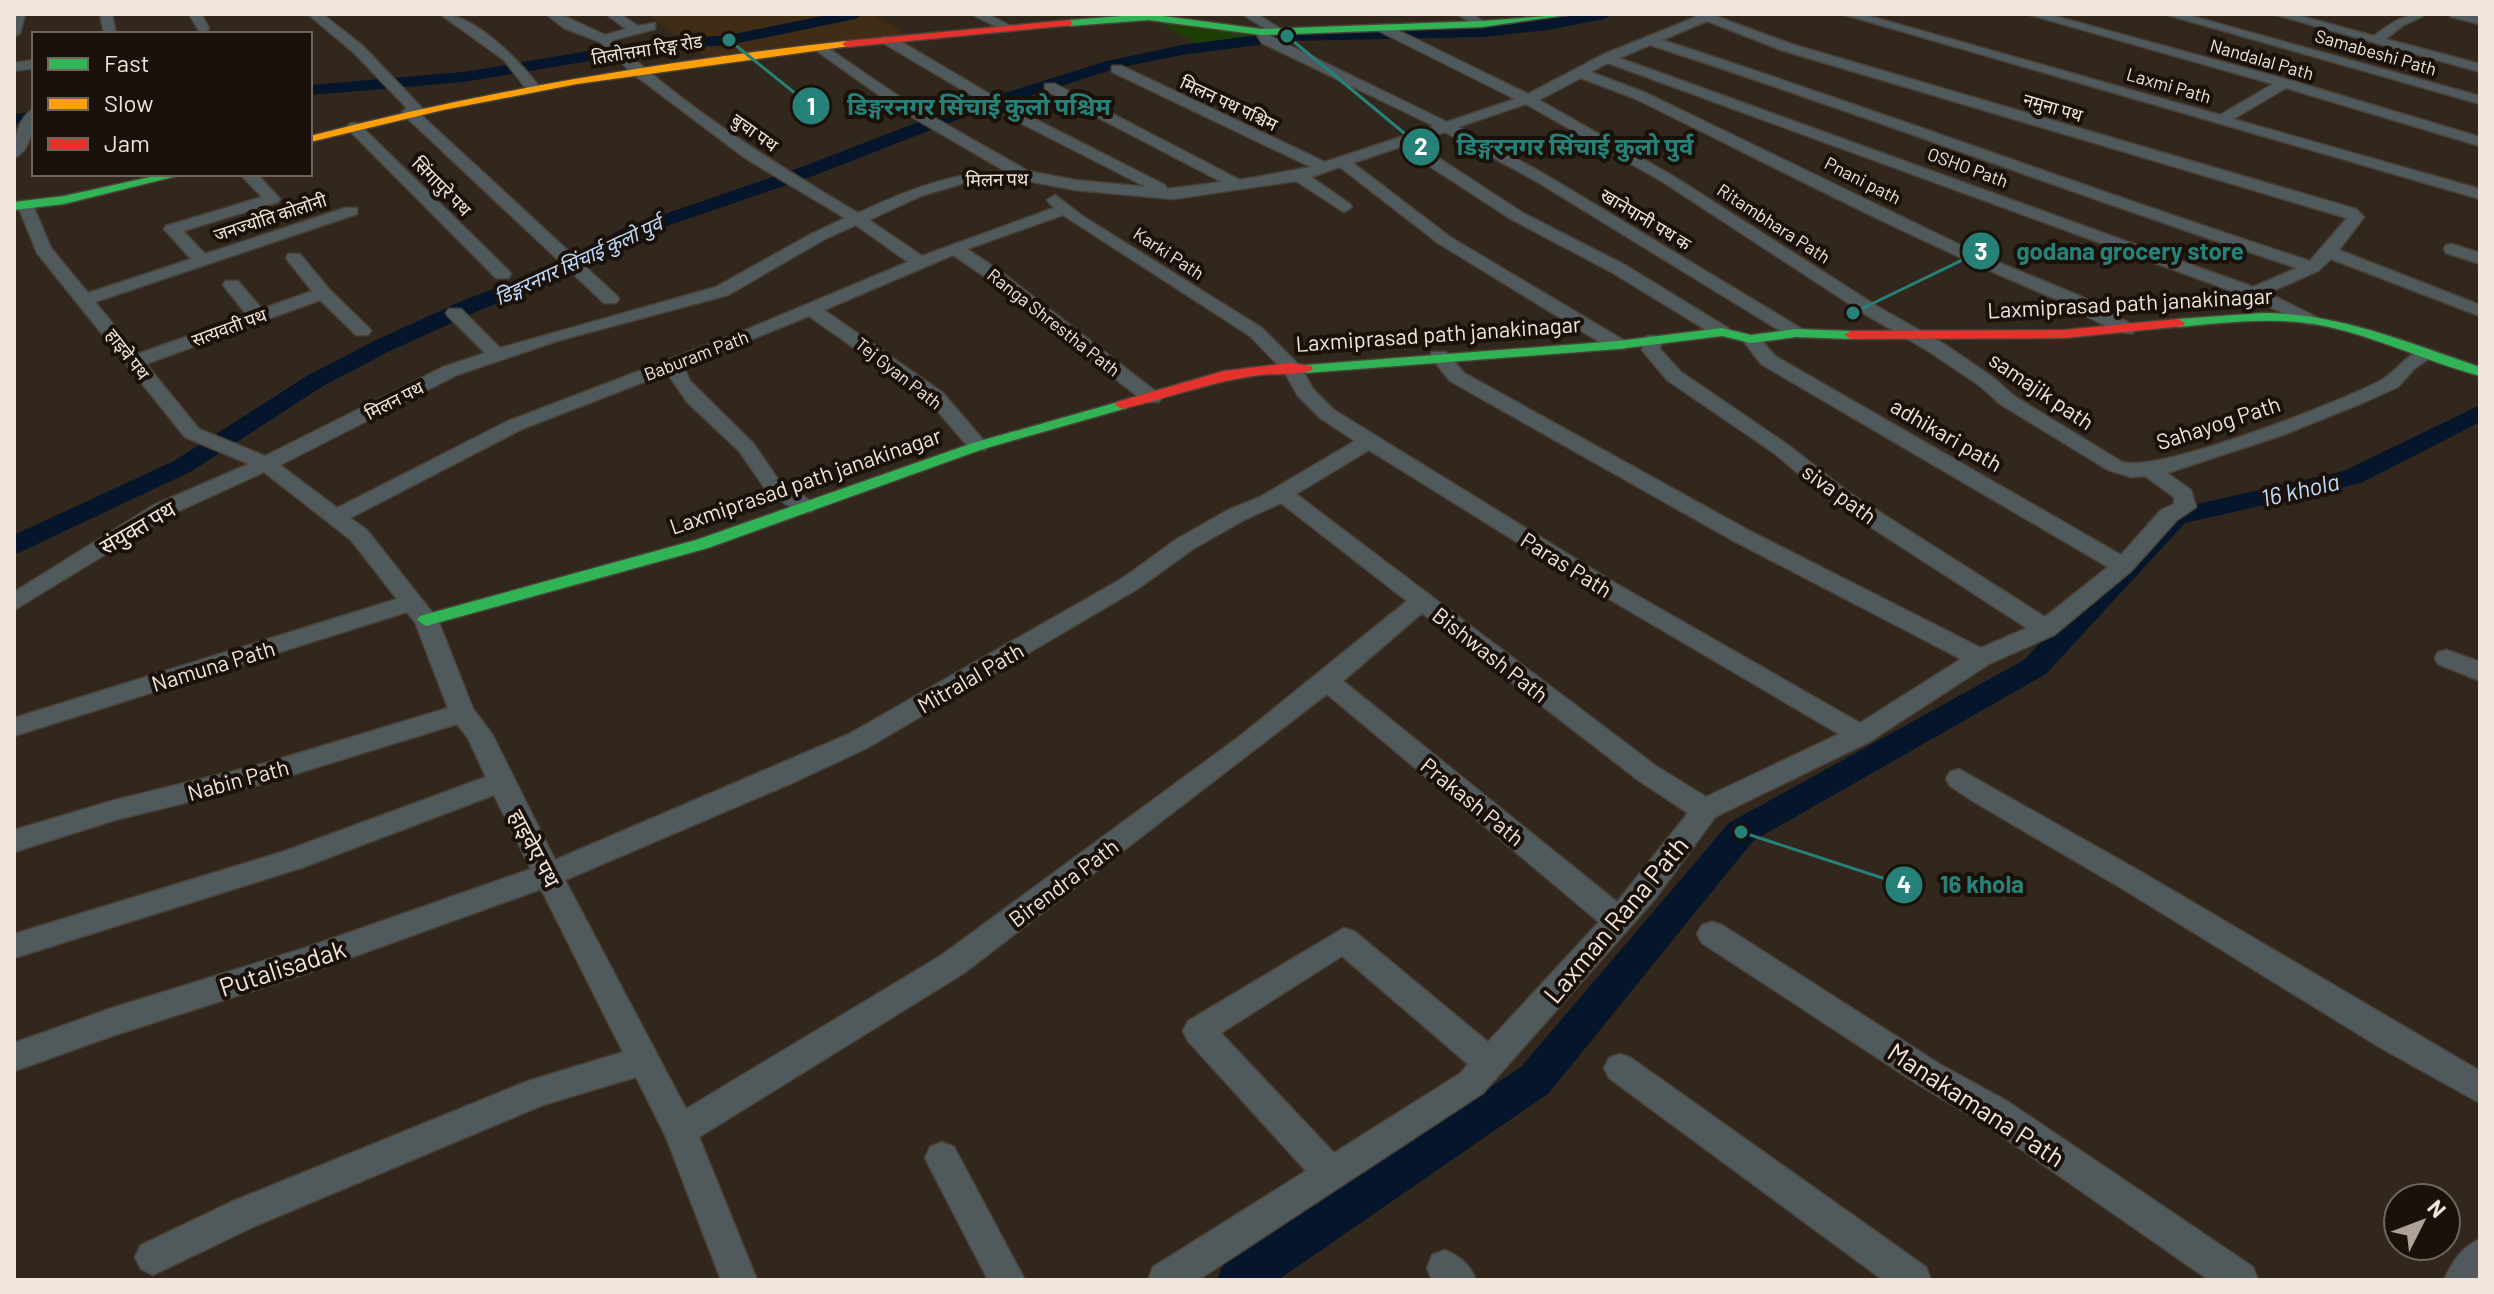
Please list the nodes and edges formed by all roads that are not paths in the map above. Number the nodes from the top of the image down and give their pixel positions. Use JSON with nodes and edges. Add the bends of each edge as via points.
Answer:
{"nodes":[{"id":1,"x":16,"y":14,"type":"edge"},
{"id":2,"x":195,"y":14,"type":"edge"},
{"id":3,"x":314,"y":14,"type":"edge"},
{"id":4,"x":446,"y":14,"type":"edge"},
{"id":5,"x":552,"y":14,"type":"edge"},
{"id":6,"x":612,"y":14,"type":"edge"},
{"id":7,"x":977,"y":14,"type":"edge"},
{"id":8,"x":1248,"y":14,"type":"edge"},
{"id":9,"x":1463,"y":14,"type":"edge"},
{"id":10,"x":1569,"y":14,"type":"edge"},
{"id":11,"x":1848,"y":14,"type":"edge"},
{"id":12,"x":2033,"y":14,"type":"edge"},
{"id":13,"x":2170,"y":14,"type":"edge"},
{"id":14,"x":2279,"y":14,"type":"edge"},
{"id":15,"x":2455,"y":14,"type":"edge"},
{"id":16,"x":1703,"y":15,"type":"edge"},
{"id":17,"x":2412,"y":15,"type":"edge"},
{"id":18,"x":1145,"y":16,"type":"edge"},
{"id":19,"x":2480,"y":20,"type":"edge"},
{"id":20,"x":2368,"y":22,"type":"dead end"},
{"id":21,"x":1482,"y":24,"type":"junction"},
{"id":22,"x":651,"y":26,"type":"dead end"},
{"id":23,"x":1007,"y":27,"type":"junction"},
{"id":24,"x":1384,"y":28,"type":"junction"},
{"id":25,"x":2392,"y":29,"type":"junction"},
{"id":26,"x":636,"y":30,"type":"junction"},
{"id":27,"x":195,"y":31,"type":"edge"},
{"id":28,"x":14,"y":33,"type":"edge"},
{"id":29,"x":1269,"y":34,"type":"junction"},
{"id":30,"x":605,"y":40,"type":"junction"},
{"id":31,"x":888,"y":40,"type":"junction"},
{"id":32,"x":1649,"y":40,"type":"junction"},
{"id":33,"x":2376,"y":40,"type":"junction"},
{"id":34,"x":822,"y":48,"type":"junction"},
{"id":35,"x":1607,"y":58,"type":"junction"},
{"id":36,"x":632,"y":66,"type":"junction"},
{"id":37,"x":2480,"y":68,"type":"edge"},
{"id":38,"x":1117,"y":69,"type":"dead end"},
{"id":39,"x":1579,"y":72,"type":"junction"},
{"id":40,"x":2284,"y":83,"type":"junction"},
{"id":41,"x":1050,"y":87,"type":"dead end"},
{"id":42,"x":533,"y":88,"type":"junction"},
{"id":43,"x":1527,"y":99,"type":"junction"},
{"id":44,"x":2480,"y":100,"type":"edge"},
{"id":45,"x":413,"y":111,"type":"junction"},
{"id":46,"x":32,"y":117,"type":"edge"},
{"id":47,"x":2224,"y":119,"type":"junction"},
{"id":48,"x":354,"y":127,"type":"junction"},
{"id":49,"x":1447,"y":127,"type":"junction"},
{"id":50,"x":312,"y":138,"type":"edge"},
{"id":51,"x":1403,"y":142,"type":"junction"},
{"id":52,"x":2480,"y":142,"type":"edge"},
{"id":53,"x":14,"y":154,"type":"edge"},
{"id":54,"x":1343,"y":162,"type":"junction"},
{"id":55,"x":1325,"y":168,"type":"junction"},
{"id":56,"x":1023,"y":175,"type":"junction"},
{"id":57,"x":169,"y":176,"type":"edge"},
{"id":58,"x":250,"y":176,"type":"edge"},
{"id":59,"x":1299,"y":176,"type":"junction"},
{"id":60,"x":1240,"y":186,"type":"junction"},
{"id":61,"x":1173,"y":194,"type":"junction"},
{"id":62,"x":2480,"y":194,"type":"edge"},
{"id":63,"x":20,"y":206,"type":"edge"},
{"id":64,"x":1344,"y":207,"type":"dead end"},
{"id":65,"x":1066,"y":209,"type":"junction"},
{"id":66,"x":351,"y":211,"type":"dead end"},
{"id":67,"x":856,"y":218,"type":"junction"},
{"id":68,"x":955,"y":249,"type":"junction"},
{"id":69,"x":2452,"y":249,"type":"dead end"},
{"id":70,"x":2329,"y":252,"type":"junction"},
{"id":71,"x":294,"y":258,"type":"dead end"},
{"id":72,"x":2480,"y":259,"type":"edge"},
{"id":73,"x":201,"y":260,"type":"junction"},
{"id":74,"x":920,"y":262,"type":"junction"},
{"id":75,"x":2312,"y":267,"type":"junction"},
{"id":76,"x":502,"y":274,"type":"dead end"},
{"id":77,"x":232,"y":285,"type":"dead end"},
{"id":78,"x":323,"y":293,"type":"junction"},
{"id":79,"x":2254,"y":293,"type":"junction"},
{"id":80,"x":86,"y":299,"type":"junction"},
{"id":81,"x":610,"y":299,"type":"dead end"},
{"id":82,"x":811,"y":309,"type":"junction"},
{"id":83,"x":2480,"y":311,"type":"edge"},
{"id":84,"x":455,"y":313,"type":"dead end"},
{"id":85,"x":258,"y":316,"type":"junction"},
{"id":86,"x":2313,"y":320,"type":"junction"},
{"id":87,"x":2127,"y":329,"type":"junction"},
{"id":88,"x":362,"y":331,"type":"dead end"},
{"id":89,"x":1722,"y":332,"type":"junction"},
{"id":90,"x":1796,"y":333,"type":"junction"},
{"id":91,"x":1914,"y":336,"type":"junction"},
{"id":92,"x":1751,"y":339,"type":"junction"},
{"id":93,"x":1653,"y":340,"type":"junction"},
{"id":94,"x":1618,"y":345,"type":"junction"},
{"id":95,"x":496,"y":354,"type":"junction"},
{"id":96,"x":2425,"y":355,"type":"junction"},
{"id":97,"x":1439,"y":356,"type":"junction"},
{"id":98,"x":135,"y":362,"type":"junction"},
{"id":99,"x":673,"y":364,"type":"junction"},
{"id":100,"x":1291,"y":369,"type":"junction"},
{"id":101,"x":2480,"y":372,"type":"edge"},
{"id":102,"x":1152,"y":398,"type":"junction"},
{"id":103,"x":1369,"y":441,"type":"junction"},
{"id":104,"x":978,"y":446,"type":"junction"},
{"id":105,"x":266,"y":464,"type":"junction"},
{"id":106,"x":2149,"y":469,"type":"junction"},
{"id":107,"x":1281,"y":493,"type":"junction"},
{"id":108,"x":804,"y":507,"type":"junction"},
{"id":109,"x":335,"y":517,"type":"junction"},
{"id":110,"x":2123,"y":566,"type":"junction"},
{"id":111,"x":1422,"y":600,"type":"junction"},
{"id":112,"x":14,"y":602,"type":"edge"},
{"id":113,"x":418,"y":612,"type":"junction"},
{"id":114,"x":2046,"y":629,"type":"junction"},
{"id":115,"x":1980,"y":658,"type":"junction"},
{"id":116,"x":2447,"y":658,"type":"dead end"},
{"id":117,"x":2480,"y":672,"type":"edge"},
{"id":118,"x":1327,"y":681,"type":"junction"},
{"id":119,"x":462,"y":713,"type":"junction"},
{"id":120,"x":14,"y":727,"type":"edge"},
{"id":121,"x":1860,"y":735,"type":"junction"},
{"id":122,"x":1959,"y":779,"type":"dead end"},
{"id":123,"x":501,"y":782,"type":"junction"},
{"id":124,"x":1705,"y":810,"type":"junction"},
{"id":125,"x":14,"y":841,"type":"edge"},
{"id":126,"x":550,"y":874,"type":"junction"},
{"id":127,"x":1619,"y":921,"type":"junction"},
{"id":128,"x":1712,"y":934,"type":"dead end"},
{"id":129,"x":14,"y":946,"type":"edge"},
{"id":130,"x":14,"y":1057,"type":"edge"},
{"id":131,"x":643,"y":1060,"type":"junction"},
{"id":132,"x":1490,"y":1063,"type":"junction"},
{"id":133,"x":1620,"y":1068,"type":"dead end"},
{"id":134,"x":2480,"y":1088,"type":"edge"},
{"id":135,"x":680,"y":1131,"type":"junction"},
{"id":136,"x":942,"y":1158,"type":"dead end"},
{"id":137,"x":1331,"y":1174,"type":"junction"},
{"id":138,"x":153,"y":1257,"type":"dead end"},
{"id":139,"x":2480,"y":1257,"type":"edge"},
{"id":140,"x":739,"y":1280,"type":"edge"},
{"id":141,"x":1007,"y":1280,"type":"edge"},
{"id":142,"x":1166,"y":1280,"type":"edge"},
{"id":143,"x":1913,"y":1280,"type":"edge"},
{"id":144,"x":2240,"y":1280,"type":"edge"},
{"id":145,"x":2462,"y":1280,"type":"edge"}],
"edges":[{"from":1,"to":28,"type":"street"},
{"from":2,"to":27,"type":"street"},
{"from":3,"to":45,"type":"street","via":[[358,49]]},
{"from":4,"to":42,"type":"street","via":[[509,57]]},
{"from":5,"to":30,"type":"street"},
{"from":6,"to":26,"type":"street"},
{"from":7,"to":23,"type":"street"},
{"from":8,"to":29,"type":"street","name":"खानेपानी पथ क"},
{"from":9,"to":21,"type":"street"},
{"from":10,"to":21,"type":"street","name":"तिलोत्तमा रिङ्ग रोड"},
{"from":11,"to":47,"type":"street","name":"Laxmi Path"},
{"from":12,"to":40,"type":"street","name":"Nandalal Path"},
{"from":13,"to":44,"type":"street","name":"Samabeshi Path"},
{"from":14,"to":33,"type":"street"},
{"from":15,"to":19,"type":"street"},
{"from":16,"to":32,"type":"street","name":"मिलन पथ"},
{"from":16,"to":70,"type":"street","name":"नमुना पथ","via":[[1786,47],[2350,212],[2356,217]]},
{"from":17,"to":25,"type":"street"},
{"from":18,"to":23,"type":"street","name":"तिलोत्तमा रिङ्ग रोड"},
{"from":18,"to":29,"type":"street","name":"तिलोत्तमा रिङ्ग रोड"},
{"from":20,"to":25,"type":"street"},
{"from":21,"to":24,"type":"street","name":"तिलोत्तमा रिङ्ग रोड"},
{"from":22,"to":26,"type":"street"},
{"from":23,"to":31,"type":"street","name":"तिलोत्तमा रिङ्ग रोड"},
{"from":24,"to":29,"type":"street","name":"तिलोत्तमा रिङ्ग रोड"},
{"from":24,"to":43,"type":"street","name":"Ritambhara Path"},
{"from":25,"to":33,"type":"street"},
{"from":26,"to":30,"type":"street"},
{"from":29,"to":49,"type":"street","name":"खानेपानी पथ क"},
{"from":30,"to":36,"type":"street","name":"बुचा पथ"},
{"from":31,"to":34,"type":"street","name":"तिलोत्तमा रिङ्ग रोड"},
{"from":31,"to":61,"type":"street","via":[[993,102]]},
{"from":32,"to":35,"type":"street","name":"मिलन पथ"},
{"from":32,"to":75,"type":"street"},
{"from":33,"to":37,"type":"street"},
{"from":34,"to":36,"type":"street","name":"तिलोत्तमा रिङ्ग रोड"},
{"from":34,"to":56,"type":"street","via":[[913,112]]},
{"from":35,"to":39,"type":"street","name":"मिलन पथ"},
{"from":35,"to":79,"type":"street","name":"OSHO Path"},
{"from":36,"to":42,"type":"street","name":"तिलोत्तमा रिङ्ग रोड"},
{"from":36,"to":67,"type":"street","name":"बुचा पथ","via":[[750,155]]},
{"from":38,"to":55,"type":"street","name":"मिलन पथ पश्चिम"},
{"from":39,"to":43,"type":"street","name":"मिलन पथ"},
{"from":39,"to":87,"type":"street","name":"Pnani path","via":[[1641,96]]},
{"from":40,"to":47,"type":"street"},
{"from":40,"to":52,"type":"street","name":"Nandalal Path"},
{"from":41,"to":60,"type":"street"},
{"from":42,"to":45,"type":"street","name":"तिलोत्तमा रिङ्ग रोड"},
{"from":43,"to":49,"type":"street","name":"मिलन पथ"},
{"from":43,"to":91,"type":"street","name":"Ritambhara Path","via":[[1668,179]]},
{"from":45,"to":48,"type":"street","name":"तिलोत्तमा रिङ्ग रोड"},
{"from":45,"to":81,"type":"street"},
{"from":46,"to":53,"type":"street"},
{"from":47,"to":62,"type":"street","name":"Laxmi Path"},
{"from":48,"to":50,"type":"street","name":"तिलोत्तमा रिङ्ग रोड"},
{"from":48,"to":76,"type":"street","name":"सिंगापुरे पथ"},
{"from":49,"to":51,"type":"street","name":"मिलन पथ"},
{"from":49,"to":90,"type":"street","name":"खानेपानी पथ क"},
{"from":51,"to":54,"type":"street","name":"मिलन पथ"},
{"from":51,"to":89,"type":"street","via":[[1517,216],[1619,269]]},
{"from":54,"to":55,"type":"street","name":"मिलन पथ"},
{"from":54,"to":94,"type":"street","via":[[1444,240]]},
{"from":55,"to":59,"type":"street","name":"मिलन पथ"},
{"from":56,"to":61,"type":"street","name":"मिलन पथ"},
{"from":56,"to":65,"type":"street","name":"Karki Path"},
{"from":56,"to":67,"type":"street","name":"मिलन पथ","via":[[970,176]]},
{"from":57,"to":63,"type":"street"},
{"from":58,"to":73,"type":"street","name":"जनज्योति कोलोनी","via":[[272,199],[172,229]]},
{"from":59,"to":60,"type":"street","name":"मिलन पथ"},
{"from":59,"to":64,"type":"street"},
{"from":60,"to":61,"type":"street","name":"मिलन पथ"},
{"from":63,"to":80,"type":"street","name":"हाइवे पथ","via":[[43,249]]},
{"from":65,"to":68,"type":"street","name":"Baburam Path"},
{"from":65,"to":100,"type":"street","name":"Karki Path","via":[[1256,332]]},
{"from":66,"to":73,"type":"street","name":"जनज्योति कोलोनी"},
{"from":67,"to":74,"type":"street","name":"बुचा पथ"},
{"from":67,"to":95,"type":"street","name":"मिलन पथ","via":[[722,291]]},
{"from":68,"to":74,"type":"street","name":"Baburam Path"},
{"from":68,"to":102,"type":"street","name":"Ranga Shrestha Path"},
{"from":69,"to":72,"type":"street"},
{"from":70,"to":75,"type":"street"},
{"from":70,"to":83,"type":"street"},
{"from":71,"to":78,"type":"street"},
{"from":73,"to":80,"type":"street","name":"जनज्योति कोलोनी"},
{"from":74,"to":82,"type":"street","name":"Baburam Path"},
{"from":75,"to":79,"type":"street"},
{"from":77,"to":85,"type":"street"},
{"from":78,"to":85,"type":"street","name":"सत्यवती पथ"},
{"from":78,"to":88,"type":"street"},
{"from":79,"to":86,"type":"street","name":"OSHO Path"},
{"from":80,"to":98,"type":"street","name":"हाइवे पथ"},
{"from":82,"to":99,"type":"street","name":"Baburam Path"},
{"from":82,"to":104,"type":"street","name":"Tej Gyan Path","via":[[936,397]]},
{"from":84,"to":95,"type":"street"},
{"from":85,"to":98,"type":"street","name":"सत्यवती पथ"},
{"from":86,"to":87,"type":"street","name":"Laxmiprasad path janakinagar","via":[[2252,316]]},
{"from":86,"to":96,"type":"street","name":"Laxmiprasad path janakinagar"},
{"from":87,"to":91,"type":"street","name":"Laxmiprasad path janakinagar"},
{"from":89,"to":92,"type":"street","name":"Laxmiprasad path janakinagar"},
{"from":89,"to":93,"type":"street","name":"Laxmiprasad path janakinagar"},
{"from":90,"to":91,"type":"street","name":"Laxmiprasad path janakinagar"},
{"from":90,"to":92,"type":"street","name":"Laxmiprasad path janakinagar"},
{"from":91,"to":106,"type":"street","name":"samajik path","via":[[2115,466]]},
{"from":92,"to":110,"type":"street","name":"adhikari path","via":[[1768,360]]},
{"from":93,"to":94,"type":"street","name":"Laxmiprasad path janakinagar"},
{"from":93,"to":114,"type":"street","name":"siva path","via":[[1651,350],[1674,376],[1781,449],[1840,497]]},
{"from":94,"to":97,"type":"street","name":"Laxmiprasad path janakinagar"},
{"from":95,"to":105,"type":"street","name":"मिलन पथ","via":[[450,371]]},
{"from":96,"to":101,"type":"street","name":"Laxmiprasad path janakinagar"},
{"from":96,"to":106,"type":"street","name":"Sahayog Path","via":[[2391,383],[2360,397],[2276,431]]},
{"from":97,"to":100,"type":"street","name":"Laxmiprasad path janakinagar"},
{"from":97,"to":115,"type":"street","via":[[1457,377],[1726,528]]},
{"from":98,"to":105,"type":"street","name":"हाइवे पथ","via":[[192,433]]},
{"from":99,"to":108,"type":"street","via":[[681,383],[746,447],[771,483]]},
{"from":99,"to":109,"type":"street","name":"Baburam Path","via":[[515,425]]},
{"from":100,"to":102,"type":"street","name":"Laxmiprasad path janakinagar","via":[[1224,375]]},
{"from":100,"to":103,"type":"street","name":"Paras Path","via":[[1327,414]]},
{"from":102,"to":104,"type":"street","name":"Laxmiprasad path janakinagar"},
{"from":103,"to":107,"type":"street","name":"Mitralal Path"},
{"from":103,"to":121,"type":"street","name":"Paras Path"},
{"from":104,"to":108,"type":"street","name":"Laxmiprasad path janakinagar"},
{"from":105,"to":109,"type":"street","name":"हाइवेए पथ"},
{"from":105,"to":112,"type":"street","name":"संयुक्त पथ","via":[[162,510]]},
{"from":106,"to":110,"type":"street","name":"Sahayog Path","via":[[2184,495],[2185,507],[2169,515]]},
{"from":107,"to":111,"type":"street","name":"Bishwash Path"},
{"from":107,"to":126,"type":"street","name":"Mitralal Path","via":[[1197,537],[1131,583],[858,741]]},
{"from":108,"to":113,"type":"street","name":"Laxmiprasad path janakinagar","via":[[702,544]]},
{"from":109,"to":113,"type":"street","name":"हाइवेए पथ","via":[[359,535]]},
{"from":110,"to":114,"type":"street","name":"Laxman Rana Path"},
{"from":111,"to":118,"type":"street","name":"Birendra Path"},
{"from":111,"to":124,"type":"street","name":"Bishwash Path","via":[[1647,773]]},
{"from":113,"to":119,"type":"street","name":"हाइवेए पथ"},
{"from":113,"to":120,"type":"street","name":"Namuna Path"},
{"from":114,"to":115,"type":"street","name":"Laxman Rana Path"},
{"from":115,"to":121,"type":"street","name":"Laxman Rana Path"},
{"from":116,"to":117,"type":"street"},
{"from":118,"to":127,"type":"street","name":"Prakash Path"},
{"from":118,"to":135,"type":"street","name":"Birendra Path","via":[[953,964]]},
{"from":119,"to":123,"type":"street","name":"हाइवेए पथ","via":[[479,734]]},
{"from":119,"to":125,"type":"street","name":"Nabin Path"},
{"from":121,"to":124,"type":"street","name":"Laxman Rana Path"},
{"from":122,"to":134,"type":"street"},
{"from":123,"to":126,"type":"street","name":"हाइवेए पथ"},
{"from":123,"to":129,"type":"street","via":[[291,860]]},
{"from":124,"to":127,"type":"street","name":"Laxman Rana Path"},
{"from":126,"to":130,"type":"street","name":"Putalisadak"},
{"from":126,"to":131,"type":"street","name":"हाइवेए पथ"},
{"from":127,"to":132,"type":"street","name":"Laxman Rana Path"},
{"from":128,"to":144,"type":"street","name":"Manakamana Path","via":[[1995,1112]]},
{"from":131,"to":135,"type":"street","name":"हाइवेए पथ"},
{"from":131,"to":138,"type":"street","via":[[539,1091]]},
{"from":132,"to":137,"type":"street","name":"Laxman Rana Path","via":[[1472,1083]]},
{"from":132,"to":137,"type":"street","via":[[1344,940],[1199,1031]]},
{"from":133,"to":143,"type":"street"},
{"from":135,"to":140,"type":"street","name":"हाइवेए पथ"},
{"from":136,"to":141,"type":"street"},
{"from":137,"to":142,"type":"street","name":"Laxman Rana Path"},
{"from":139,"to":145,"type":"street"}]}
